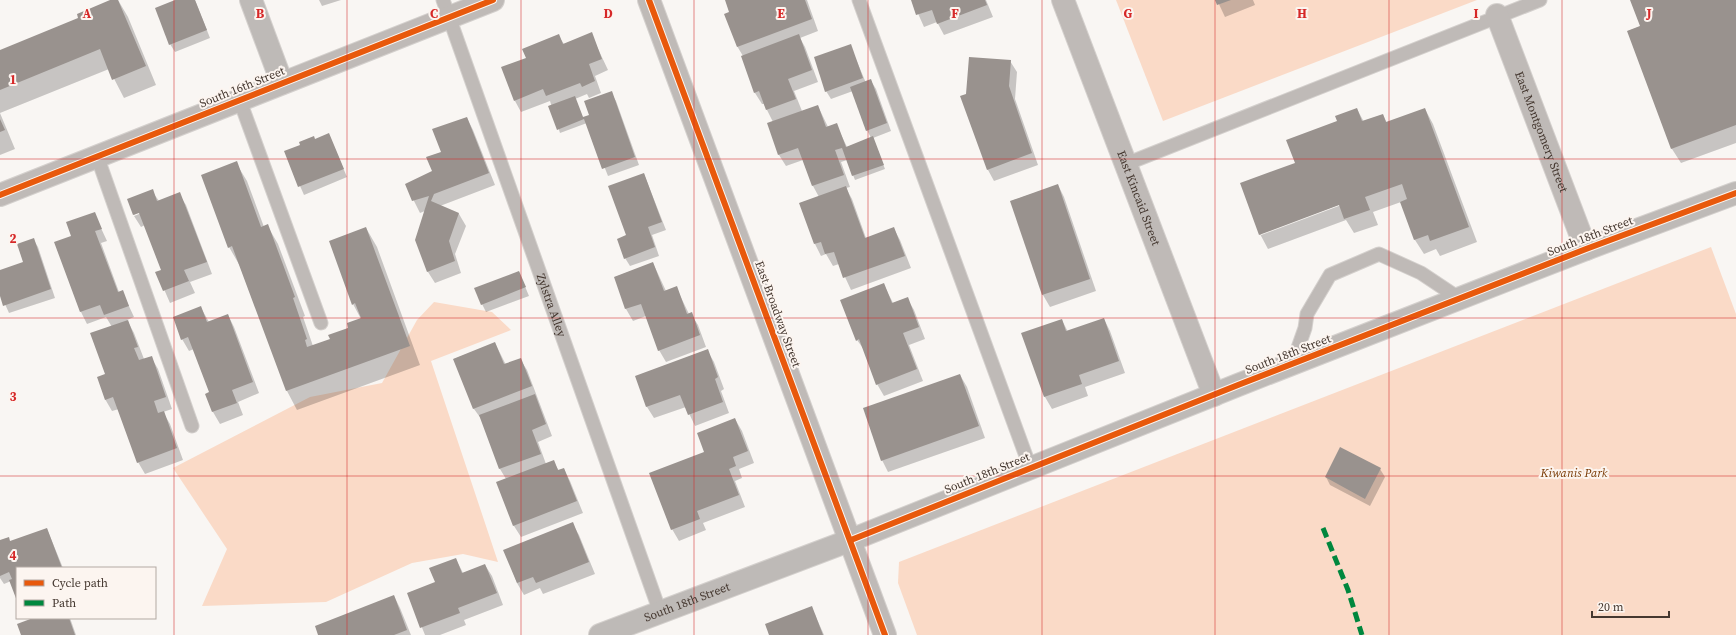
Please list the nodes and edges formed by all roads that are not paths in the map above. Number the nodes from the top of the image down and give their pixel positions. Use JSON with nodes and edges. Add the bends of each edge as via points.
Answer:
{"nodes":[{"id":1,"x":251,"y":0,"type":"edge"},
{"id":2,"x":493,"y":0,"type":"edge"},
{"id":3,"x":649,"y":0,"type":"edge"},
{"id":4,"x":859,"y":0,"type":"edge"},
{"id":5,"x":1063,"y":0,"type":"edge"},
{"id":6,"x":1540,"y":0,"type":"edge"},
{"id":7,"x":446,"y":9,"type":"edge"},
{"id":8,"x":1497,"y":16,"type":"junction"},
{"id":9,"x":282,"y":83,"type":"junction"},
{"id":10,"x":240,"y":101,"type":"junction"},
{"id":11,"x":98,"y":156,"type":"junction"},
{"id":12,"x":1126,"y":164,"type":"junction"},
{"id":13,"x":1736,"y":193,"type":"edge"},
{"id":14,"x":0,"y":195,"type":"edge"},
{"id":15,"x":1586,"y":249,"type":"junction"},
{"id":16,"x":1460,"y":299,"type":"junction"},
{"id":17,"x":321,"y":323,"type":"dead end"},
{"id":18,"x":1292,"y":365,"type":"junction"},
{"id":19,"x":1214,"y":395,"type":"junction"},
{"id":20,"x":192,"y":426,"type":"dead end"},
{"id":21,"x":1030,"y":467,"type":"junction"},
{"id":22,"x":851,"y":540,"type":"junction"},
{"id":23,"x":660,"y":612,"type":"junction"},
{"id":24,"x":600,"y":635,"type":"edge"},
{"id":25,"x":885,"y":635,"type":"edge"}],
"edges":[{"from":1,"to":9,"type":"street"},
{"from":2,"to":7,"type":"street","name":"South 16th Street"},
{"from":3,"to":22,"type":"street","name":"East Broadway Street"},
{"from":4,"to":21,"type":"lane"},
{"from":5,"to":12,"type":"street","name":"East Kincaid Street"},
{"from":6,"to":8,"type":"lane"},
{"from":7,"to":9,"type":"street","name":"South 16th Street"},
{"from":7,"to":23,"type":"lane","name":"Zylstra Alley"},
{"from":8,"to":12,"type":"lane"},
{"from":8,"to":15,"type":"street","name":"East Montgomery Street"},
{"from":9,"to":10,"type":"street","name":"South 16th Street"},
{"from":10,"to":11,"type":"street","name":"South 16th Street"},
{"from":10,"to":17,"type":"lane"},
{"from":11,"to":14,"type":"street","name":"South 16th Street"},
{"from":11,"to":20,"type":"lane"},
{"from":12,"to":19,"type":"street","name":"East Kincaid Street"},
{"from":13,"to":15,"type":"street","name":"South 18th Street"},
{"from":15,"to":16,"type":"street","name":"South 18th Street"},
{"from":16,"to":18,"type":"street","name":"South 18th Street"},
{"from":16,"to":18,"type":"lane","via":[[1421,273],[1379,254],[1330,275],[1307,314],[1305,328]]},
{"from":18,"to":19,"type":"street","name":"South 18th Street"},
{"from":19,"to":21,"type":"street","name":"South 18th Street"},
{"from":21,"to":22,"type":"street","name":"South 18th Street"},
{"from":22,"to":23,"type":"street","name":"South 18th Street"},
{"from":22,"to":25,"type":"street","name":"East Broadway Street"},
{"from":23,"to":24,"type":"street","name":"South 18th Street"}]}
